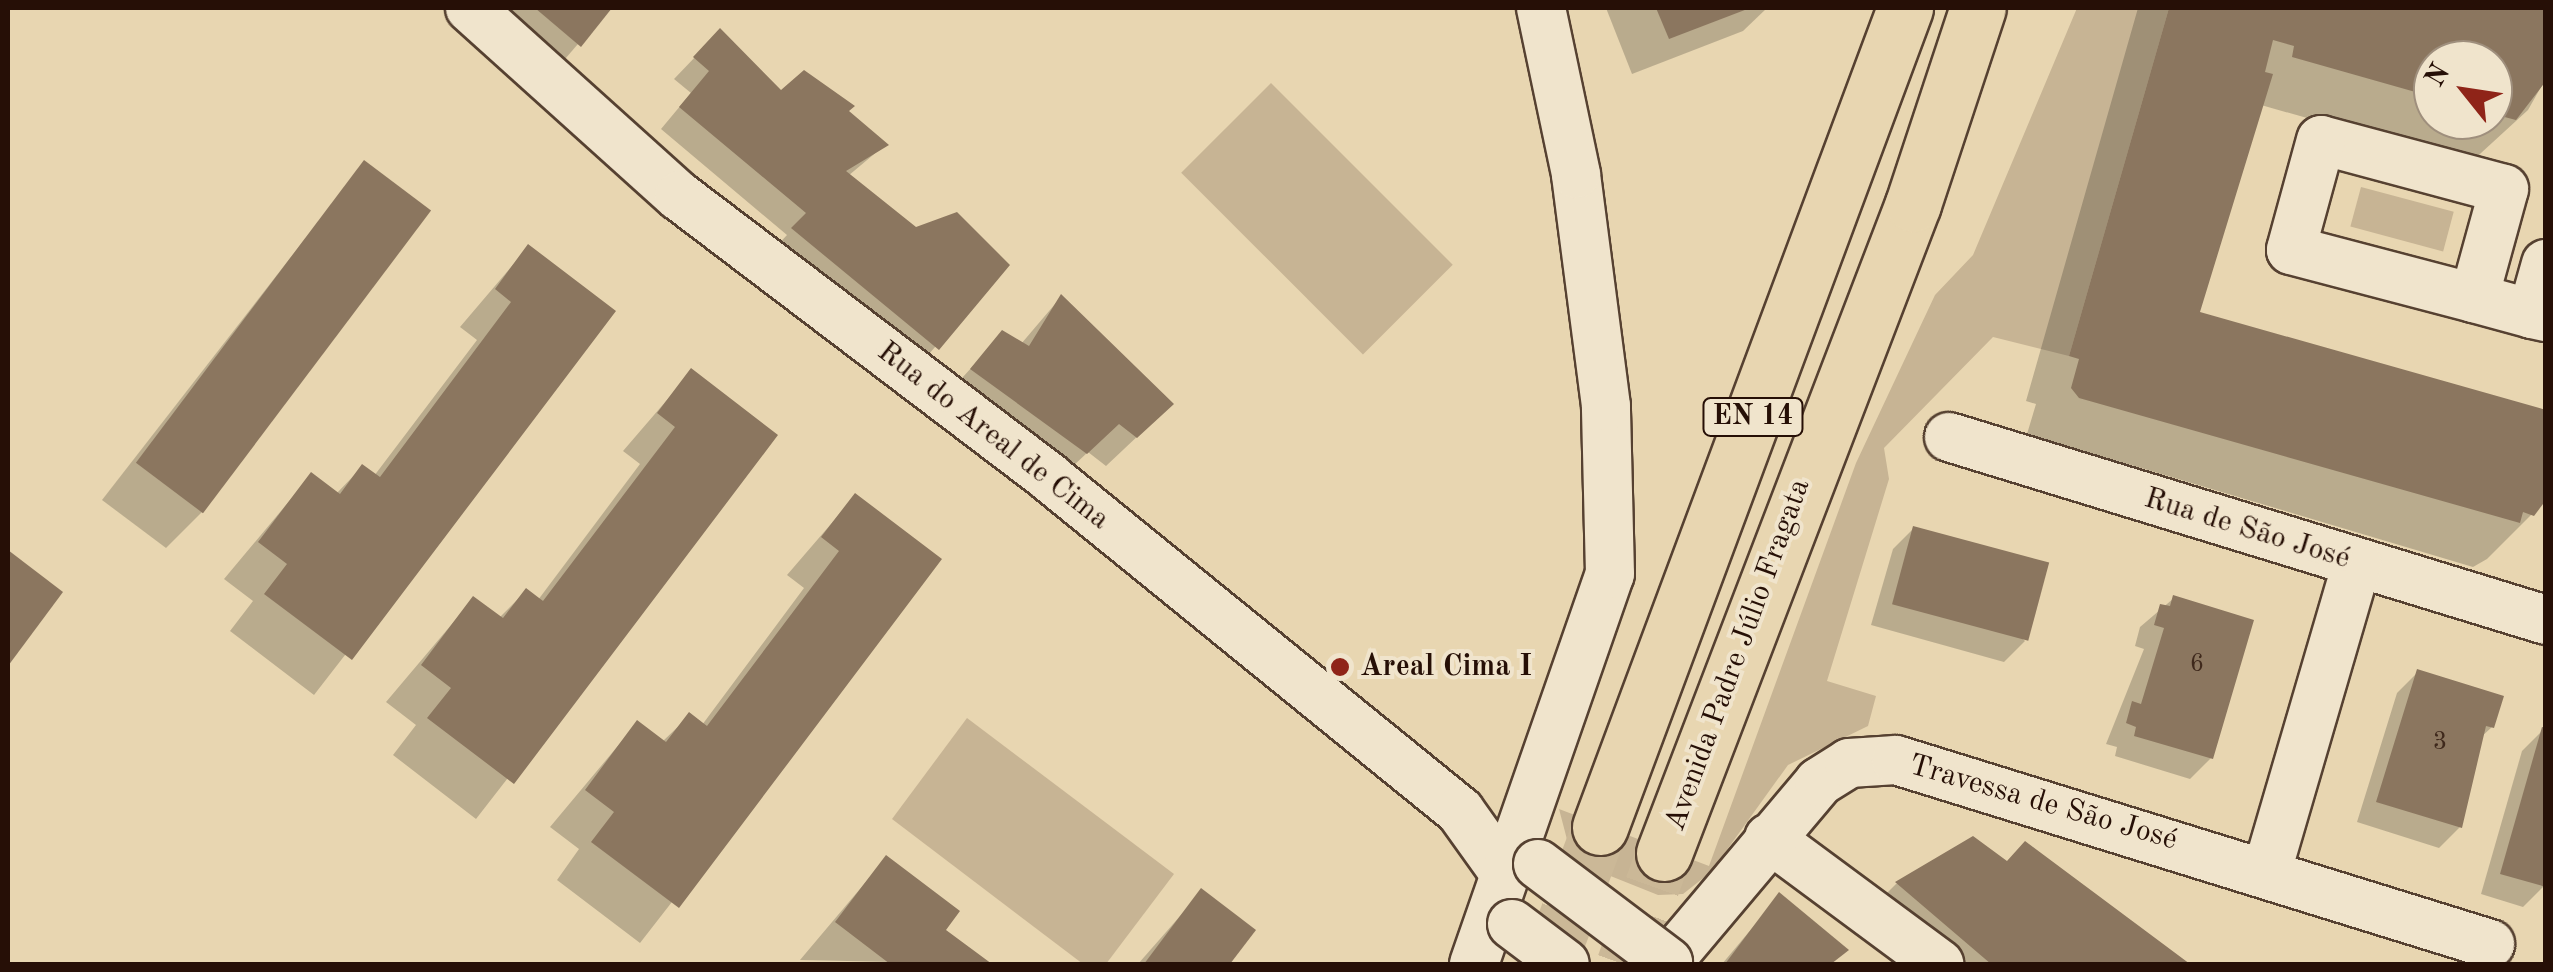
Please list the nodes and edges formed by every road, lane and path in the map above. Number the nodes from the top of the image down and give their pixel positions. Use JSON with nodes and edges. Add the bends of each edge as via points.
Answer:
{"nodes":[{"id":1,"x":470,"y":8,"type":"edge"},
{"id":2,"x":1541,"y":8,"type":"edge"},
{"id":3,"x":1905,"y":8,"type":"edge"},
{"id":4,"x":1978,"y":18,"type":"edge"},
{"id":5,"x":2546,"y":264,"type":"edge"},
{"id":6,"x":2474,"y":298,"type":"junction"},
{"id":7,"x":2539,"y":316,"type":"edge"},
{"id":8,"x":1949,"y":438,"type":"dead end"},
{"id":9,"x":2357,"y":563,"type":"junction"},
{"id":10,"x":2546,"y":620,"type":"edge"},
{"id":11,"x":1600,"y":826,"type":"tunnel mouth"},
{"id":12,"x":1770,"y":838,"type":"junction"},
{"id":13,"x":1664,"y":853,"type":"tunnel mouth"},
{"id":14,"x":1521,"y":869,"type":"junction"},
{"id":15,"x":2267,"y":871,"type":"junction"},
{"id":16,"x":2490,"y":944,"type":"dead end"},
{"id":17,"x":1474,"y":964,"type":"edge"},
{"id":18,"x":1565,"y":964,"type":"edge"},
{"id":19,"x":1668,"y":964,"type":"edge"},
{"id":20,"x":1939,"y":964,"type":"edge"}],
"edges":[{"from":1,"to":14,"type":"street","name":"Rua do Areal de Cima","via":[[680,196],[1050,478],[1460,810]]},
{"from":2,"to":14,"type":"street","via":[[1576,174],[1606,406],[1610,574]]},
{"from":3,"to":11,"type":"highway","number":"EN 14"},
{"from":4,"to":13,"type":"highway","name":"Avenida Padre Júlio Fragata","number":"EN 14","via":[[1914,204]]},
{"from":5,"to":7,"type":"street"},
{"from":6,"to":6,"type":"street","via":[[2290,250],[2320,140],[2504,189]]},
{"from":6,"to":7,"type":"street"},
{"from":8,"to":9,"type":"street","name":"Rua de São José"},
{"from":9,"to":10,"type":"street","name":"Rua de São José"},
{"from":9,"to":15,"type":"street"},
{"from":12,"to":15,"type":"street","name":"Travessa de São José","via":[[1834,772],[1896,760]]},
{"from":12,"to":19,"type":"street","name":"Travessa de São José"},
{"from":12,"to":20,"type":"street"},
{"from":14,"to":17,"type":"street"},
{"from":14,"to":18,"type":"street","bridge":true,"via":[[1512,924]]},
{"from":14,"to":19,"type":"street","bridge":true},
{"from":15,"to":16,"type":"street","name":"Travessa de São José"}]}
